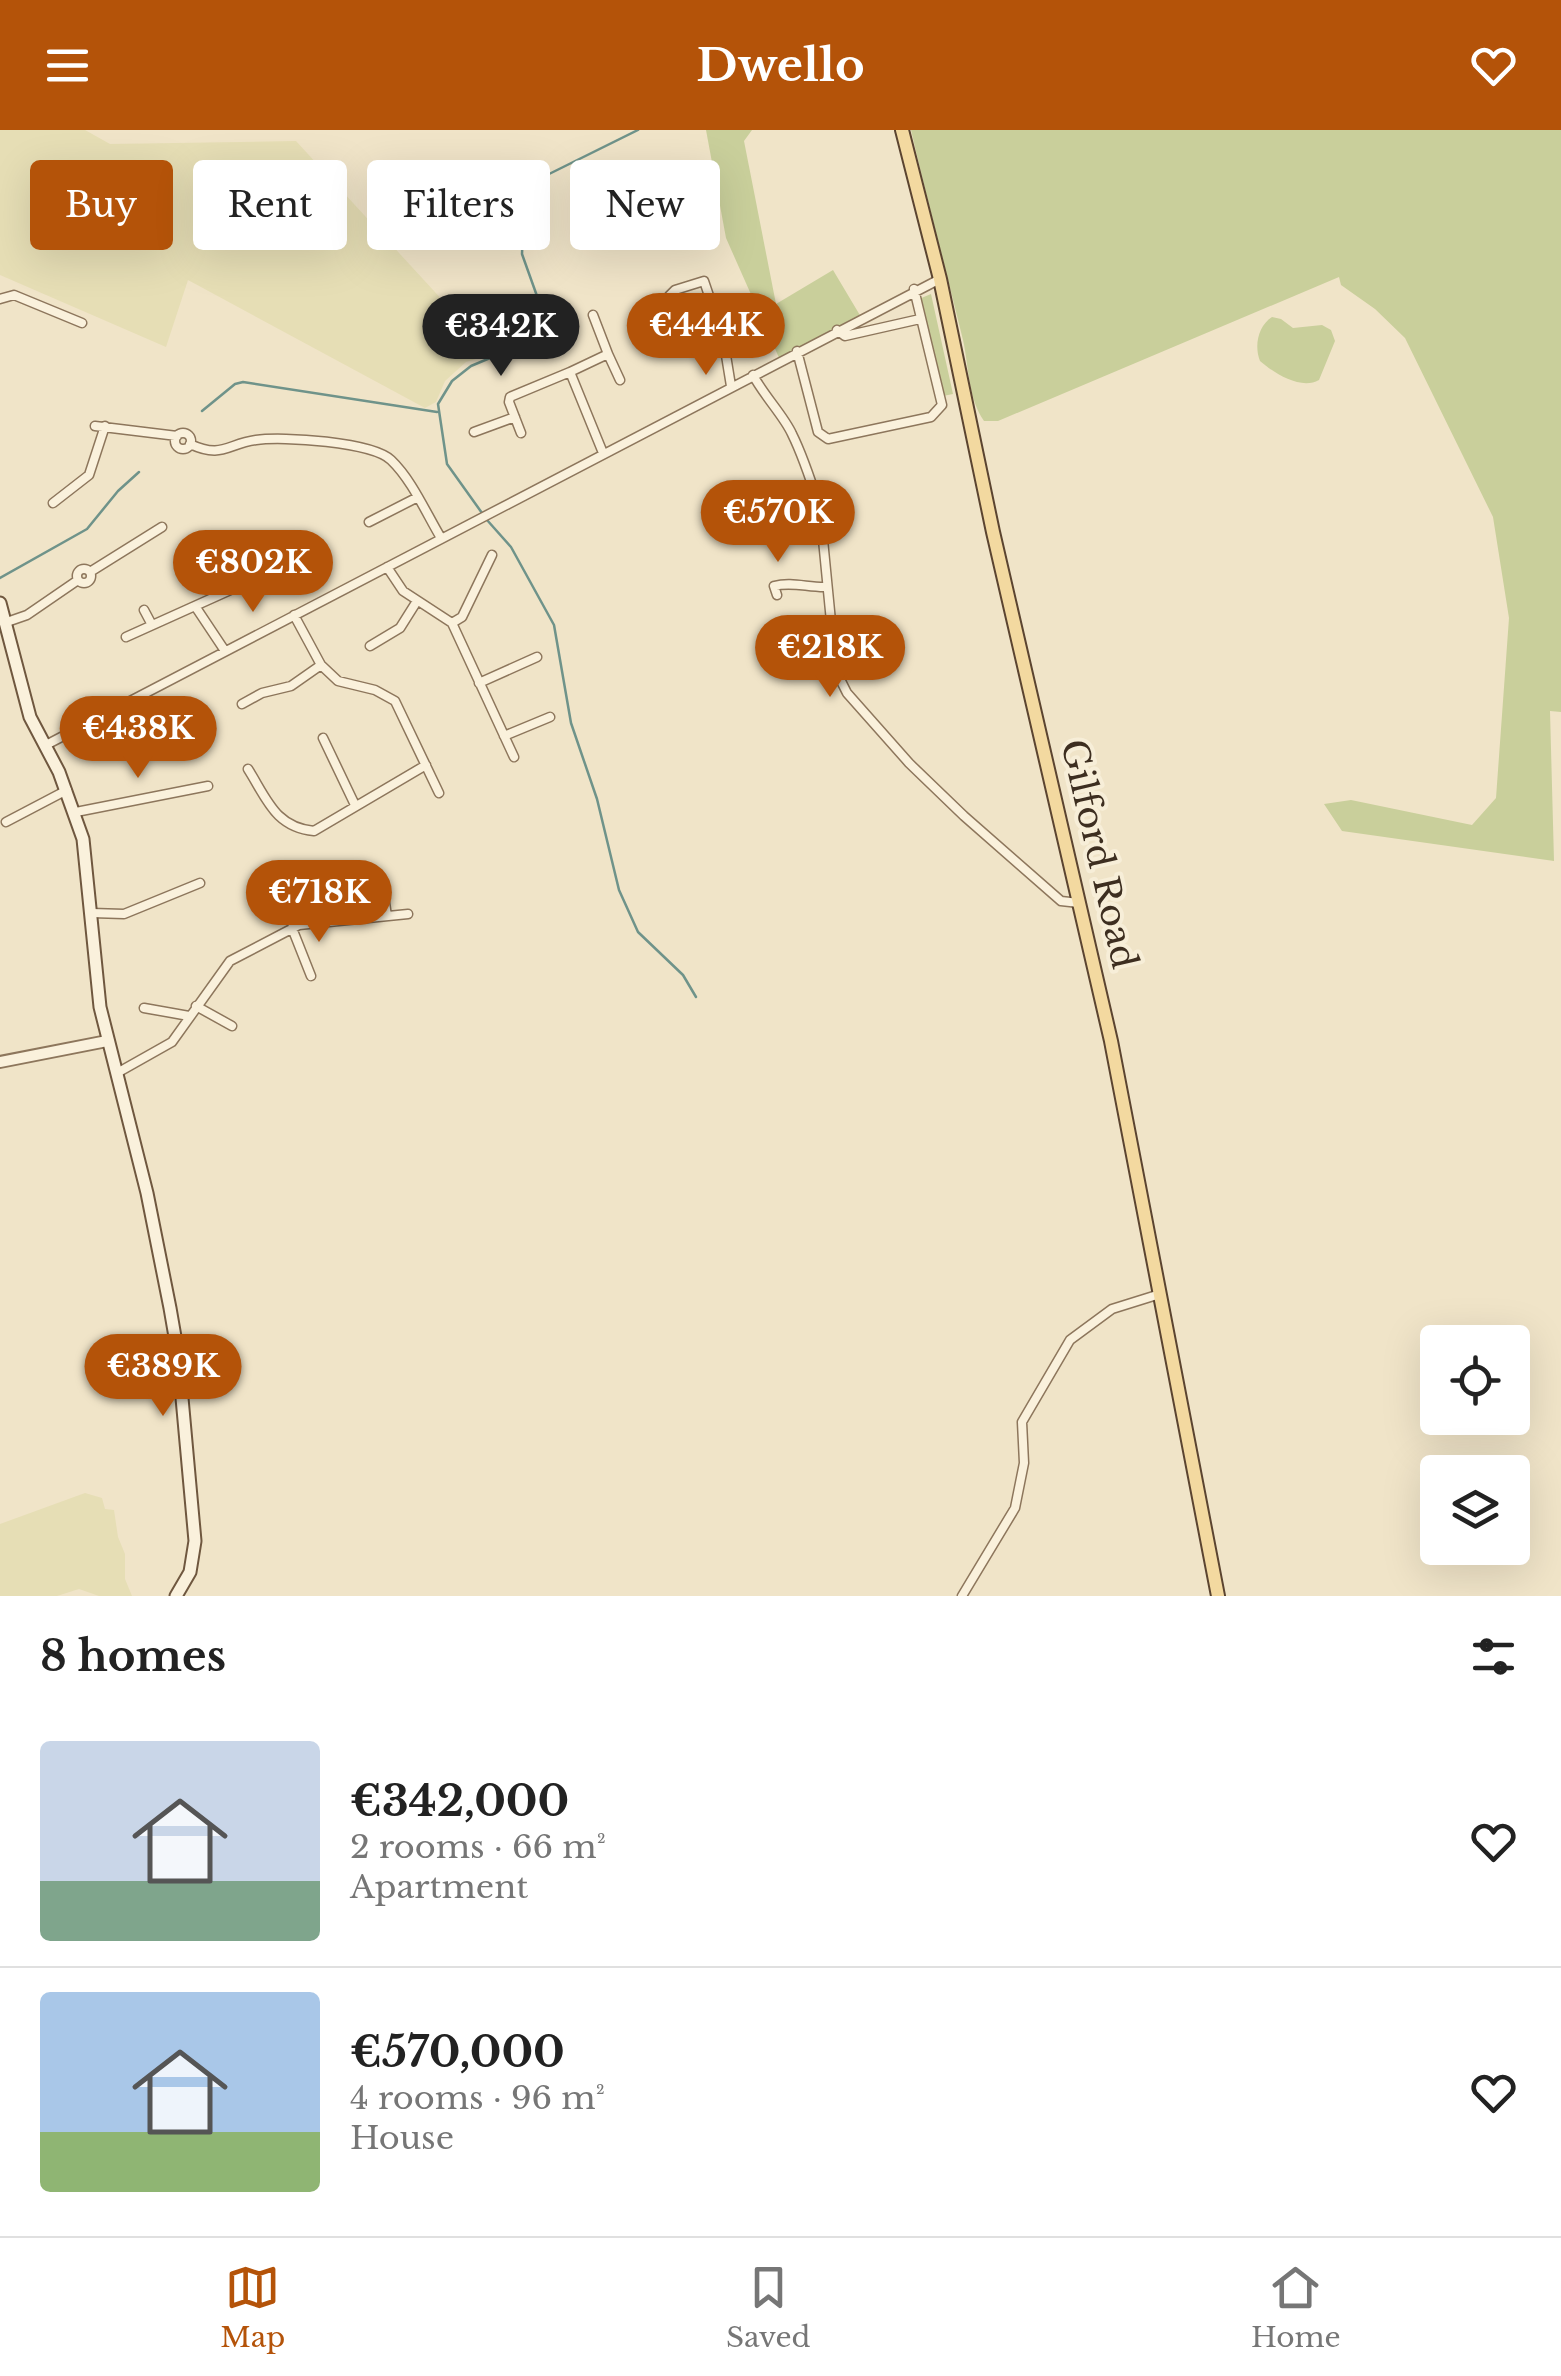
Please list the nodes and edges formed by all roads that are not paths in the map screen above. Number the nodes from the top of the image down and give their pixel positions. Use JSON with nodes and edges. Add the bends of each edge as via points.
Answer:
{"nodes":[{"id":1,"x":902,"y":130,"type":"edge"},
{"id":2,"x":940,"y":279,"type":"junction"},
{"id":3,"x":914,"y":290,"type":"junction"},
{"id":4,"x":0,"y":299,"type":"edge"},
{"id":5,"x":714,"y":313,"type":"junction"},
{"id":6,"x":593,"y":316,"type":"dead end"},
{"id":7,"x":920,"y":319,"type":"junction"},
{"id":8,"x":82,"y":323,"type":"dead end"},
{"id":9,"x":836,"y":330,"type":"junction"},
{"id":10,"x":797,"y":351,"type":"junction"},
{"id":11,"x":608,"y":354,"type":"junction"},
{"id":12,"x":570,"y":372,"type":"junction"},
{"id":13,"x":752,"y":374,"type":"junction"},
{"id":14,"x":620,"y":380,"type":"dead end"},
{"id":15,"x":732,"y":386,"type":"junction"},
{"id":16,"x":515,"y":417,"type":"junction"},
{"id":17,"x":474,"y":432,"type":"dead end"},
{"id":18,"x":521,"y":432,"type":"dead end"},
{"id":19,"x":603,"y":453,"type":"junction"},
{"id":20,"x":416,"y":498,"type":"junction"},
{"id":21,"x":53,"y":503,"type":"dead end"},
{"id":22,"x":368,"y":522,"type":"dead end"},
{"id":23,"x":162,"y":527,"type":"dead end"},
{"id":24,"x":441,"y":538,"type":"junction"},
{"id":25,"x":316,"y":552,"type":"dead end"},
{"id":26,"x":492,"y":555,"type":"dead end"},
{"id":27,"x":386,"y":567,"type":"junction"},
{"id":28,"x":774,"y":586,"type":"dead end"},
{"id":29,"x":827,"y":587,"type":"junction"},
{"id":30,"x":417,"y":600,"type":"junction"},
{"id":31,"x":0,"y":604,"type":"edge"},
{"id":32,"x":195,"y":606,"type":"junction"},
{"id":33,"x":144,"y":610,"type":"dead end"},
{"id":34,"x":294,"y":615,"type":"junction"},
{"id":35,"x":4,"y":622,"type":"junction"},
{"id":36,"x":452,"y":623,"type":"junction"},
{"id":37,"x":152,"y":625,"type":"junction"},
{"id":38,"x":126,"y":637,"type":"dead end"},
{"id":39,"x":370,"y":646,"type":"dead end"},
{"id":40,"x":225,"y":651,"type":"junction"},
{"id":41,"x":536,"y":657,"type":"dead end"},
{"id":42,"x":321,"y":665,"type":"junction"},
{"id":43,"x":479,"y":683,"type":"junction"},
{"id":44,"x":142,"y":695,"type":"junction"},
{"id":45,"x":242,"y":704,"type":"dead end"},
{"id":46,"x":550,"y":717,"type":"dead end"},
{"id":47,"x":504,"y":736,"type":"junction"},
{"id":48,"x":322,"y":738,"type":"dead end"},
{"id":49,"x":168,"y":743,"type":"dead end"},
{"id":50,"x":46,"y":745,"type":"junction"},
{"id":51,"x":514,"y":757,"type":"dead end"},
{"id":52,"x":426,"y":765,"type":"junction"},
{"id":53,"x":248,"y":769,"type":"dead end"},
{"id":54,"x":208,"y":786,"type":"dead end"},
{"id":55,"x":67,"y":790,"type":"junction"},
{"id":56,"x":440,"y":794,"type":"dead end"},
{"id":57,"x":356,"y":805,"type":"junction"},
{"id":58,"x":76,"y":812,"type":"junction"},
{"id":59,"x":6,"y":822,"type":"dead end"},
{"id":60,"x":200,"y":883,"type":"dead end"},
{"id":61,"x":383,"y":889,"type":"dead end"},
{"id":62,"x":1080,"y":903,"type":"junction"},
{"id":63,"x":92,"y":913,"type":"junction"},
{"id":64,"x":408,"y":914,"type":"dead end"},
{"id":65,"x":387,"y":916,"type":"junction"},
{"id":66,"x":292,"y":928,"type":"junction"},
{"id":67,"x":311,"y":976,"type":"dead end"},
{"id":68,"x":196,"y":1006,"type":"junction"},
{"id":69,"x":144,"y":1008,"type":"dead end"},
{"id":70,"x":189,"y":1016,"type":"junction"},
{"id":71,"x":232,"y":1026,"type":"dead end"},
{"id":72,"x":108,"y":1042,"type":"junction"},
{"id":73,"x":0,"y":1062,"type":"edge"},
{"id":74,"x":115,"y":1074,"type":"junction"},
{"id":75,"x":1160,"y":1294,"type":"junction"},
{"id":76,"x":176,"y":1596,"type":"edge"},
{"id":77,"x":962,"y":1596,"type":"edge"},
{"id":78,"x":1218,"y":1596,"type":"edge"}],
"edges":[{"from":1,"to":2,"type":"main road","name":"Gilford Road"},
{"from":2,"to":3,"type":"street"},
{"from":2,"to":62,"type":"main road","name":"Gilford Road"},
{"from":3,"to":7,"type":"street"},
{"from":3,"to":9,"type":"street"},
{"from":4,"to":8,"type":"street","via":[[14,296]]},
{"from":5,"to":5,"type":"street","via":[[676,320],[672,292],[704,282]]},
{"from":5,"to":15,"type":"street"},
{"from":6,"to":11,"type":"street"},
{"from":7,"to":9,"type":"street","via":[[845,336]]},
{"from":7,"to":10,"type":"street","via":[[942,404],[932,418],[828,439],[818,432]]},
{"from":9,"to":10,"type":"street"},
{"from":10,"to":13,"type":"street"},
{"from":11,"to":12,"type":"street"},
{"from":11,"to":14,"type":"street"},
{"from":12,"to":16,"type":"street","via":[[512,394]]},
{"from":12,"to":19,"type":"street"},
{"from":13,"to":15,"type":"street"},
{"from":13,"to":29,"type":"street","via":[[792,432],[820,509]]},
{"from":15,"to":19,"type":"street"},
{"from":16,"to":17,"type":"street"},
{"from":16,"to":18,"type":"street"},
{"from":19,"to":24,"type":"street"},
{"from":20,"to":21,"type":"street","via":[[393,462],[369,450],[296,437],[252,440],[221,453],[190,444],[180,448],[176,436],[100,426],[89,474]]},
{"from":20,"to":22,"type":"street"},
{"from":20,"to":24,"type":"street"},
{"from":23,"to":35,"type":"street","via":[[90,572],[80,571],[78,580],[27,616]]},
{"from":24,"to":27,"type":"street"},
{"from":25,"to":32,"type":"street","via":[[258,564],[237,587]]},
{"from":26,"to":36,"type":"street","via":[[462,617]]},
{"from":27,"to":30,"type":"street"},
{"from":27,"to":34,"type":"street"},
{"from":28,"to":29,"type":"street"},
{"from":29,"to":62,"type":"street","via":[[836,664],[848,693],[964,816],[1061,901]]},
{"from":30,"to":36,"type":"street"},
{"from":30,"to":39,"type":"street","via":[[400,628]]},
{"from":31,"to":35,"type":"main road"},
{"from":32,"to":37,"type":"street"},
{"from":32,"to":40,"type":"street"},
{"from":33,"to":37,"type":"street"},
{"from":34,"to":40,"type":"street"},
{"from":34,"to":42,"type":"street"},
{"from":35,"to":50,"type":"main road","via":[[24,698]]},
{"from":36,"to":43,"type":"street"},
{"from":37,"to":38,"type":"street"},
{"from":40,"to":44,"type":"street"},
{"from":41,"to":43,"type":"street"},
{"from":42,"to":45,"type":"street","via":[[291,686]]},
{"from":42,"to":52,"type":"street","via":[[338,681],[395,701]]},
{"from":43,"to":47,"type":"street"},
{"from":44,"to":49,"type":"street"},
{"from":44,"to":50,"type":"street"},
{"from":46,"to":47,"type":"street"},
{"from":47,"to":51,"type":"street"},
{"from":48,"to":57,"type":"street"},
{"from":50,"to":55,"type":"main road"},
{"from":52,"to":56,"type":"street"},
{"from":52,"to":57,"type":"street"},
{"from":53,"to":57,"type":"street","via":[[282,822],[298,829],[314,830]]},
{"from":54,"to":58,"type":"street"},
{"from":55,"to":58,"type":"main road"},
{"from":55,"to":59,"type":"street"},
{"from":58,"to":63,"type":"main road"},
{"from":60,"to":63,"type":"street","via":[[124,914]]},
{"from":61,"to":65,"type":"street"},
{"from":62,"to":75,"type":"main road","name":"Gilford Road"},
{"from":63,"to":72,"type":"main road"},
{"from":64,"to":65,"type":"street"},
{"from":65,"to":66,"type":"street"},
{"from":66,"to":67,"type":"street"},
{"from":66,"to":68,"type":"street","via":[[230,961]]},
{"from":68,"to":70,"type":"street"},
{"from":68,"to":71,"type":"street"},
{"from":69,"to":70,"type":"street"},
{"from":70,"to":74,"type":"street","via":[[172,1042]]},
{"from":72,"to":73,"type":"street"},
{"from":72,"to":74,"type":"main road"},
{"from":74,"to":76,"type":"main road","via":[[178,1354],[195,1540],[190,1572]]},
{"from":75,"to":77,"type":"street","via":[[1112,1309],[1070,1340],[1022,1422],[1024,1463],[1014,1508]]},
{"from":75,"to":78,"type":"main road","name":"Gilford Road"}]}
